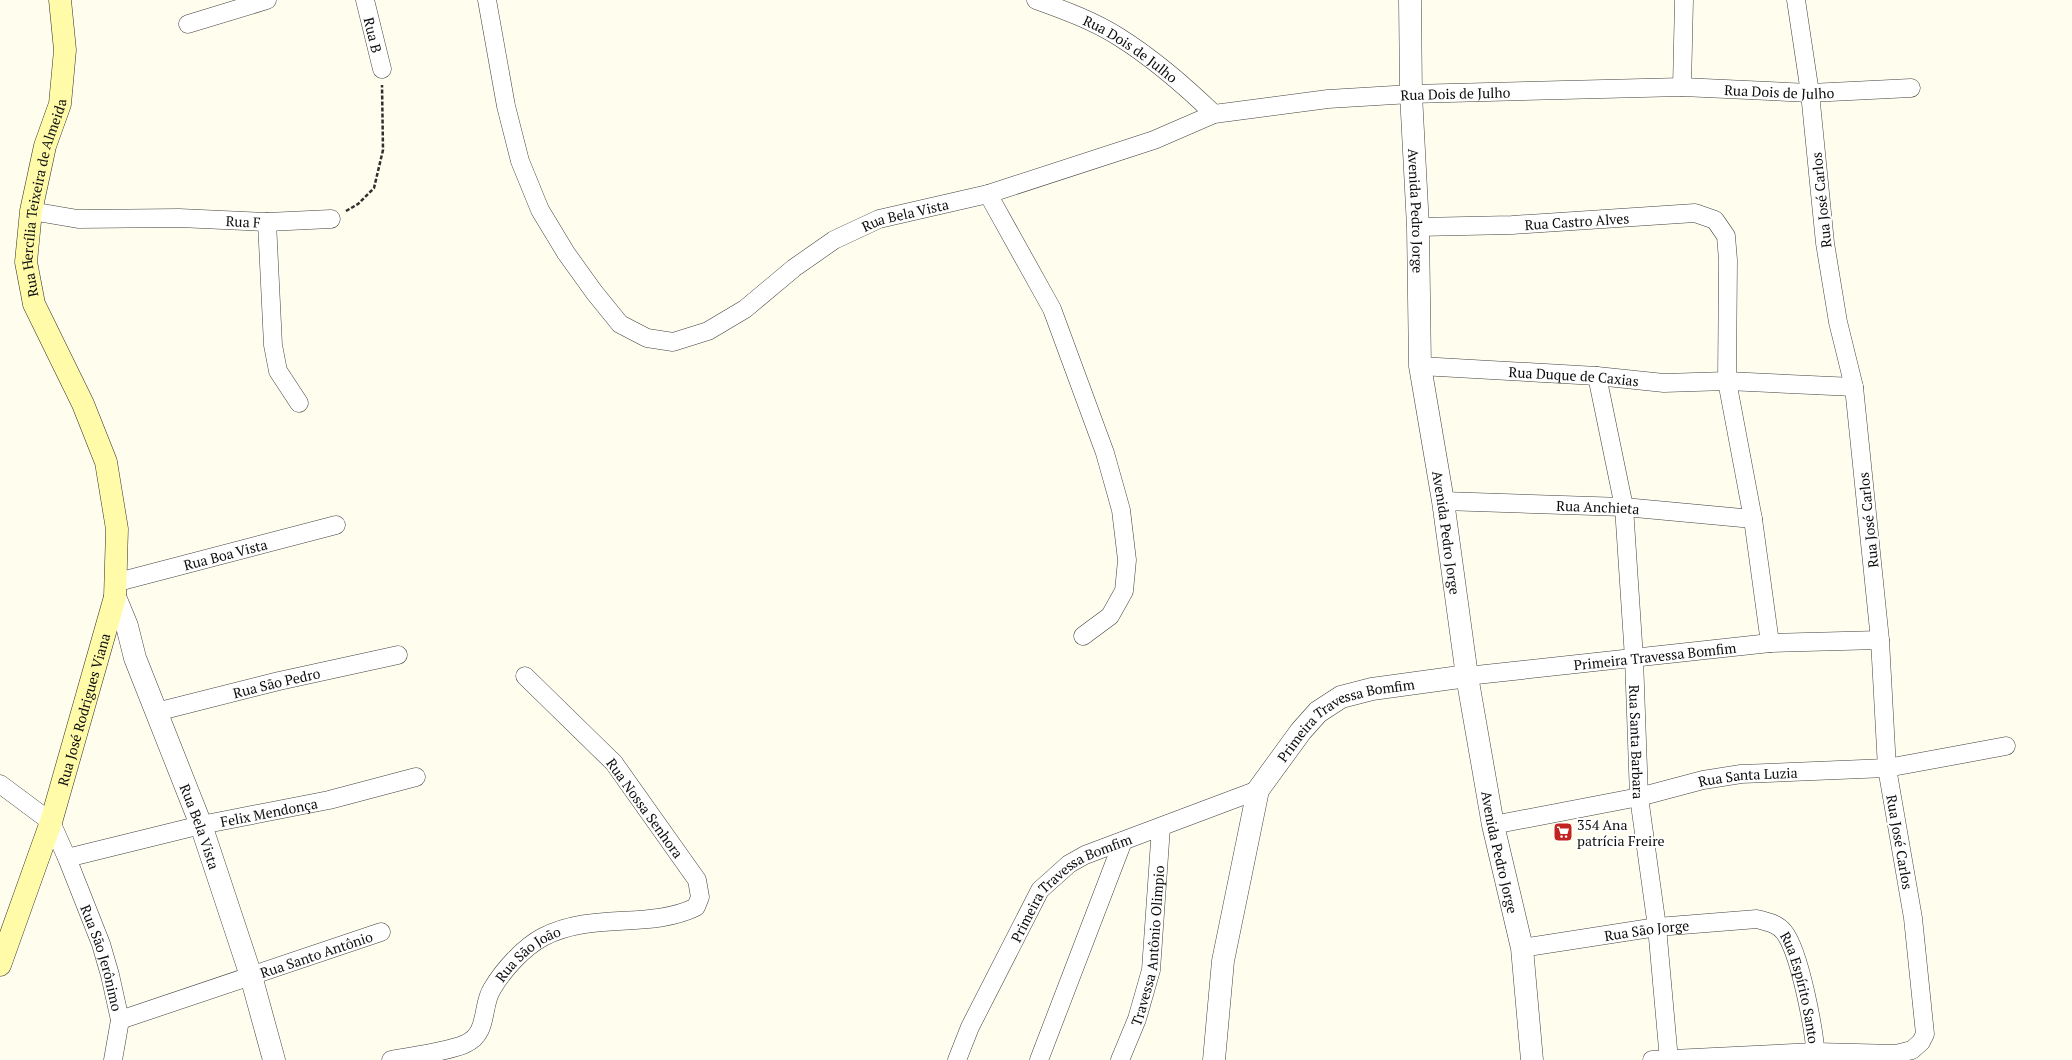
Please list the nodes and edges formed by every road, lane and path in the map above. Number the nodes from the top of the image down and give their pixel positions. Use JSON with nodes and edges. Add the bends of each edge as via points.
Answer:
{"nodes":[{"id":1,"x":60,"y":0,"type":"edge"},
{"id":2,"x":267,"y":0,"type":"edge"},
{"id":3,"x":365,"y":0,"type":"edge"},
{"id":4,"x":487,"y":0,"type":"edge"},
{"id":5,"x":1036,"y":0,"type":"edge"},
{"id":6,"x":1410,"y":0,"type":"edge"},
{"id":7,"x":1684,"y":0,"type":"edge"},
{"id":8,"x":1796,"y":0,"type":"edge"},
{"id":9,"x":188,"y":24,"type":"dead end"},
{"id":10,"x":382,"y":69,"type":"joint"},
{"id":11,"x":1682,"y":88,"type":"junction"},
{"id":12,"x":1910,"y":88,"type":"dead end"},
{"id":13,"x":1810,"y":93,"type":"junction"},
{"id":14,"x":1411,"y":94,"type":"junction"},
{"id":15,"x":1214,"y":114,"type":"junction"},
{"id":16,"x":988,"y":194,"type":"junction"},
{"id":17,"x":31,"y":210,"type":"junction"},
{"id":18,"x":331,"y":219,"type":"joint"},
{"id":19,"x":267,"y":222,"type":"junction"},
{"id":20,"x":1418,"y":227,"type":"junction"},
{"id":21,"x":1420,"y":366,"type":"junction"},
{"id":22,"x":1597,"y":376,"type":"junction"},
{"id":23,"x":1727,"y":381,"type":"junction"},
{"id":24,"x":1854,"y":387,"type":"junction"},
{"id":25,"x":299,"y":403,"type":"dead end"},
{"id":26,"x":1443,"y":500,"type":"junction"},
{"id":27,"x":1624,"y":507,"type":"junction"},
{"id":28,"x":1753,"y":519,"type":"junction"},
{"id":29,"x":336,"y":525,"type":"dead end"},
{"id":30,"x":115,"y":590,"type":"junction"},
{"id":31,"x":1083,"y":636,"type":"dead end"},
{"id":32,"x":1880,"y":640,"type":"junction"},
{"id":33,"x":1770,"y":643,"type":"junction"},
{"id":34,"x":398,"y":655,"type":"dead end"},
{"id":35,"x":1634,"y":658,"type":"junction"},
{"id":36,"x":525,"y":676,"type":"dead end"},
{"id":37,"x":1467,"y":676,"type":"junction"},
{"id":38,"x":156,"y":712,"type":"junction"},
{"id":39,"x":2006,"y":746,"type":"dead end"},
{"id":40,"x":1887,"y":768,"type":"junction"},
{"id":41,"x":416,"y":777,"type":"dead end"},
{"id":42,"x":0,"y":784,"type":"edge"},
{"id":43,"x":1258,"y":790,"type":"junction"},
{"id":44,"x":1639,"y":797,"type":"junction"},
{"id":45,"x":51,"y":822,"type":"junction"},
{"id":46,"x":201,"y":825,"type":"junction"},
{"id":47,"x":1493,"y":825,"type":"junction"},
{"id":48,"x":1161,"y":827,"type":"junction"},
{"id":49,"x":1123,"y":841,"type":"junction"},
{"id":50,"x":68,"y":858,"type":"junction"},
{"id":51,"x":700,"y":897,"type":"joint"},
{"id":52,"x":1772,"y":922,"type":"joint"},
{"id":53,"x":1657,"y":927,"type":"junction"},
{"id":54,"x":381,"y":932,"type":"dead end"},
{"id":55,"x":1522,"y":948,"type":"junction"},
{"id":56,"x":0,"y":965,"type":"edge"},
{"id":57,"x":251,"y":976,"type":"junction"},
{"id":58,"x":120,"y":1020,"type":"junction"},
{"id":59,"x":1816,"y":1056,"type":"edge"},
{"id":60,"x":1663,"y":1059,"type":"edge"},
{"id":61,"x":113,"y":1060,"type":"edge"},
{"id":62,"x":274,"y":1060,"type":"edge"},
{"id":63,"x":391,"y":1060,"type":"edge"},
{"id":64,"x":957,"y":1060,"type":"edge"},
{"id":65,"x":1039,"y":1060,"type":"edge"},
{"id":66,"x":1120,"y":1060,"type":"edge"},
{"id":67,"x":1214,"y":1060,"type":"edge"},
{"id":68,"x":1532,"y":1060,"type":"edge"}],
"edges":[{"from":1,"to":17,"type":"main road","name":"Rua Hercília Teixeira de Almeida","via":[[65,50],[60,104],[45,146]]},
{"from":2,"to":9,"type":"street"},
{"from":3,"to":10,"type":"street","name":"Rua B"},
{"from":4,"to":16,"type":"street","name":"Rua Bela Vista","via":[[505,99],[520,161],[540,210],[566,253],[620,324],[647,338],[673,342],[708,331],[745,309],[794,268],[834,240],[879,219]]},
{"from":5,"to":15,"type":"street","name":"Rua Dois de Julho","via":[[1073,14],[1118,36],[1183,85]]},
{"from":6,"to":14,"type":"street","name":"Avenida Pedro Jorge"},
{"from":7,"to":11,"type":"street"},
{"from":8,"to":13,"type":"street","name":"Rua José Carlos"},
{"from":10,"to":18,"type":"path","via":[[383,150],[374,188],[358,204]]},
{"from":11,"to":13,"type":"street","name":"Rua Dois de Julho"},
{"from":11,"to":14,"type":"street","name":"Rua Dois de Julho"},
{"from":12,"to":13,"type":"street","name":"Rua Dois de Julho"},
{"from":13,"to":24,"type":"street","name":"Rua José Carlos","via":[[1825,243],[1838,322]]},
{"from":14,"to":15,"type":"street","name":"Rua Dois de Julho","via":[[1328,99]]},
{"from":14,"to":20,"type":"street","name":"Avenida Pedro Jorge"},
{"from":15,"to":16,"type":"street","name":"Rua Bela Vista","via":[[1154,140]]},
{"from":16,"to":31,"type":"street","via":[[1052,309],[1104,454],[1121,510],[1127,560],[1124,591],[1110,616]]},
{"from":17,"to":19,"type":"street","name":"Rua F","via":[[78,219],[179,218]]},
{"from":17,"to":30,"type":"main road","name":"Rua Hercília Teixeira de Almeida","via":[[26,262],[34,304],[83,404],[106,462],[117,529]]},
{"from":18,"to":19,"type":"street"},
{"from":19,"to":25,"type":"street","name":"Rua F","via":[[273,344],[278,371]]},
{"from":20,"to":21,"type":"street","name":"Avenida Pedro Jorge"},
{"from":20,"to":23,"type":"street","name":"Rua Castro Alves","via":[[1695,213],[1715,220],[1726,236],[1728,260]]},
{"from":21,"to":22,"type":"street","name":"Rua Duque de Caxias"},
{"from":21,"to":26,"type":"street","name":"Avenida Pedro Jorge"},
{"from":22,"to":23,"type":"street","name":"Rua Duque de Caxias","via":[[1664,382]]},
{"from":22,"to":27,"type":"street","name":"Rua Santa Barbara"},
{"from":23,"to":24,"type":"street","name":"Rua Duque de Caxias"},
{"from":23,"to":28,"type":"street"},
{"from":24,"to":32,"type":"street","name":"Rua José Carlos"},
{"from":26,"to":27,"type":"street","name":"Rua Anchieta"},
{"from":26,"to":37,"type":"street","name":"Avenida Pedro Jorge"},
{"from":27,"to":28,"type":"street","name":"Rua Anchieta"},
{"from":27,"to":35,"type":"street","name":"Rua Santa Barbara"},
{"from":28,"to":33,"type":"street"},
{"from":29,"to":30,"type":"street","name":"Rua Boa Vista"},
{"from":30,"to":38,"type":"street","name":"Rua Bela Vista","via":[[135,658]]},
{"from":30,"to":45,"type":"main road","name":"Rua José Rodrigues Viana"},
{"from":32,"to":33,"type":"street","name":"Primeira Travessa Bomfim"},
{"from":32,"to":40,"type":"street","name":"Rua José Carlos"},
{"from":33,"to":35,"type":"street","name":"Primeira Travessa Bomfim"},
{"from":34,"to":38,"type":"street","name":"Rua São Pedro"},
{"from":35,"to":37,"type":"street","name":"Primeira Travessa Bomfim"},
{"from":35,"to":44,"type":"street","name":"Rua Santa Barbara"},
{"from":36,"to":51,"type":"street","name":"Rua Nossa Senhora","via":[[614,763],[697,880]]},
{"from":37,"to":43,"type":"street","name":"Primeira Travessa Bomfim","via":[[1372,689],[1341,697],[1318,712],[1301,731]]},
{"from":37,"to":47,"type":"street","name":"Avenida Pedro Jorge"},
{"from":38,"to":46,"type":"street","name":"Rua Bela Vista"},
{"from":39,"to":40,"type":"street","name":"Rua Santa Luzia"},
{"from":40,"to":44,"type":"street","name":"Rua Santa Luzia","via":[[1741,774],[1703,780]]},
{"from":40,"to":59,"type":"street","name":"Rua José Carlos","via":[[1913,918],[1925,1034],[1912,1050],[1896,1054]]},
{"from":41,"to":46,"type":"street","name":"Felix Mendonça","via":[[329,800]]},
{"from":42,"to":45,"type":"street"},
{"from":43,"to":48,"type":"street","name":"Primeira Travessa Bomfim"},
{"from":43,"to":67,"type":"street","via":[[1223,961]]},
{"from":44,"to":47,"type":"street","name":"Rua Santa Luzia"},
{"from":44,"to":53,"type":"street","name":"Rua Santa Barbara"},
{"from":45,"to":50,"type":"street"},
{"from":45,"to":56,"type":"main road","name":"Rua José Rodrigues Viana"},
{"from":46,"to":50,"type":"street","name":"Felix Mendonça"},
{"from":46,"to":57,"type":"street","name":"Rua Bela Vista"},
{"from":47,"to":55,"type":"street","name":"Avenida Pedro Jorge"},
{"from":48,"to":49,"type":"street","name":"Primeira Travessa Bomfim"},
{"from":48,"to":66,"type":"street","name":"Travessa Antônio Olimpio","via":[[1151,970],[1137,1019]]},
{"from":49,"to":64,"type":"street","name":"Primeira Travessa Bomfim","via":[[1085,855],[1069,864],[1040,890],[970,1027]]},
{"from":49,"to":65,"type":"street"},
{"from":50,"to":58,"type":"street","name":"Rua São Jerônimo","via":[[101,944]]},
{"from":51,"to":63,"type":"street","name":"Rua São João","via":[[696,907],[684,913],[580,923],[542,938],[522,953],[491,990],[483,1024],[466,1044]]},
{"from":52,"to":53,"type":"street","name":"Rua São Jorge","via":[[1757,919]]},
{"from":52,"to":59,"type":"street","name":"Rua Espírito Santo","via":[[1783,931],[1792,944],[1813,1026]]},
{"from":53,"to":55,"type":"street","name":"Rua São Jorge"},
{"from":53,"to":60,"type":"street","name":"Rua Santa Barbara"},
{"from":54,"to":57,"type":"street","name":"Rua Santo Antônio"},
{"from":55,"to":68,"type":"street","name":"Avenida Pedro Jorge"},
{"from":57,"to":58,"type":"street","name":"Rua Santo Antônio"},
{"from":57,"to":62,"type":"street","name":"Rua Bela Vista"},
{"from":58,"to":61,"type":"street","name":"Rua São Jerônimo"},
{"from":59,"to":60,"type":"street"}]}
